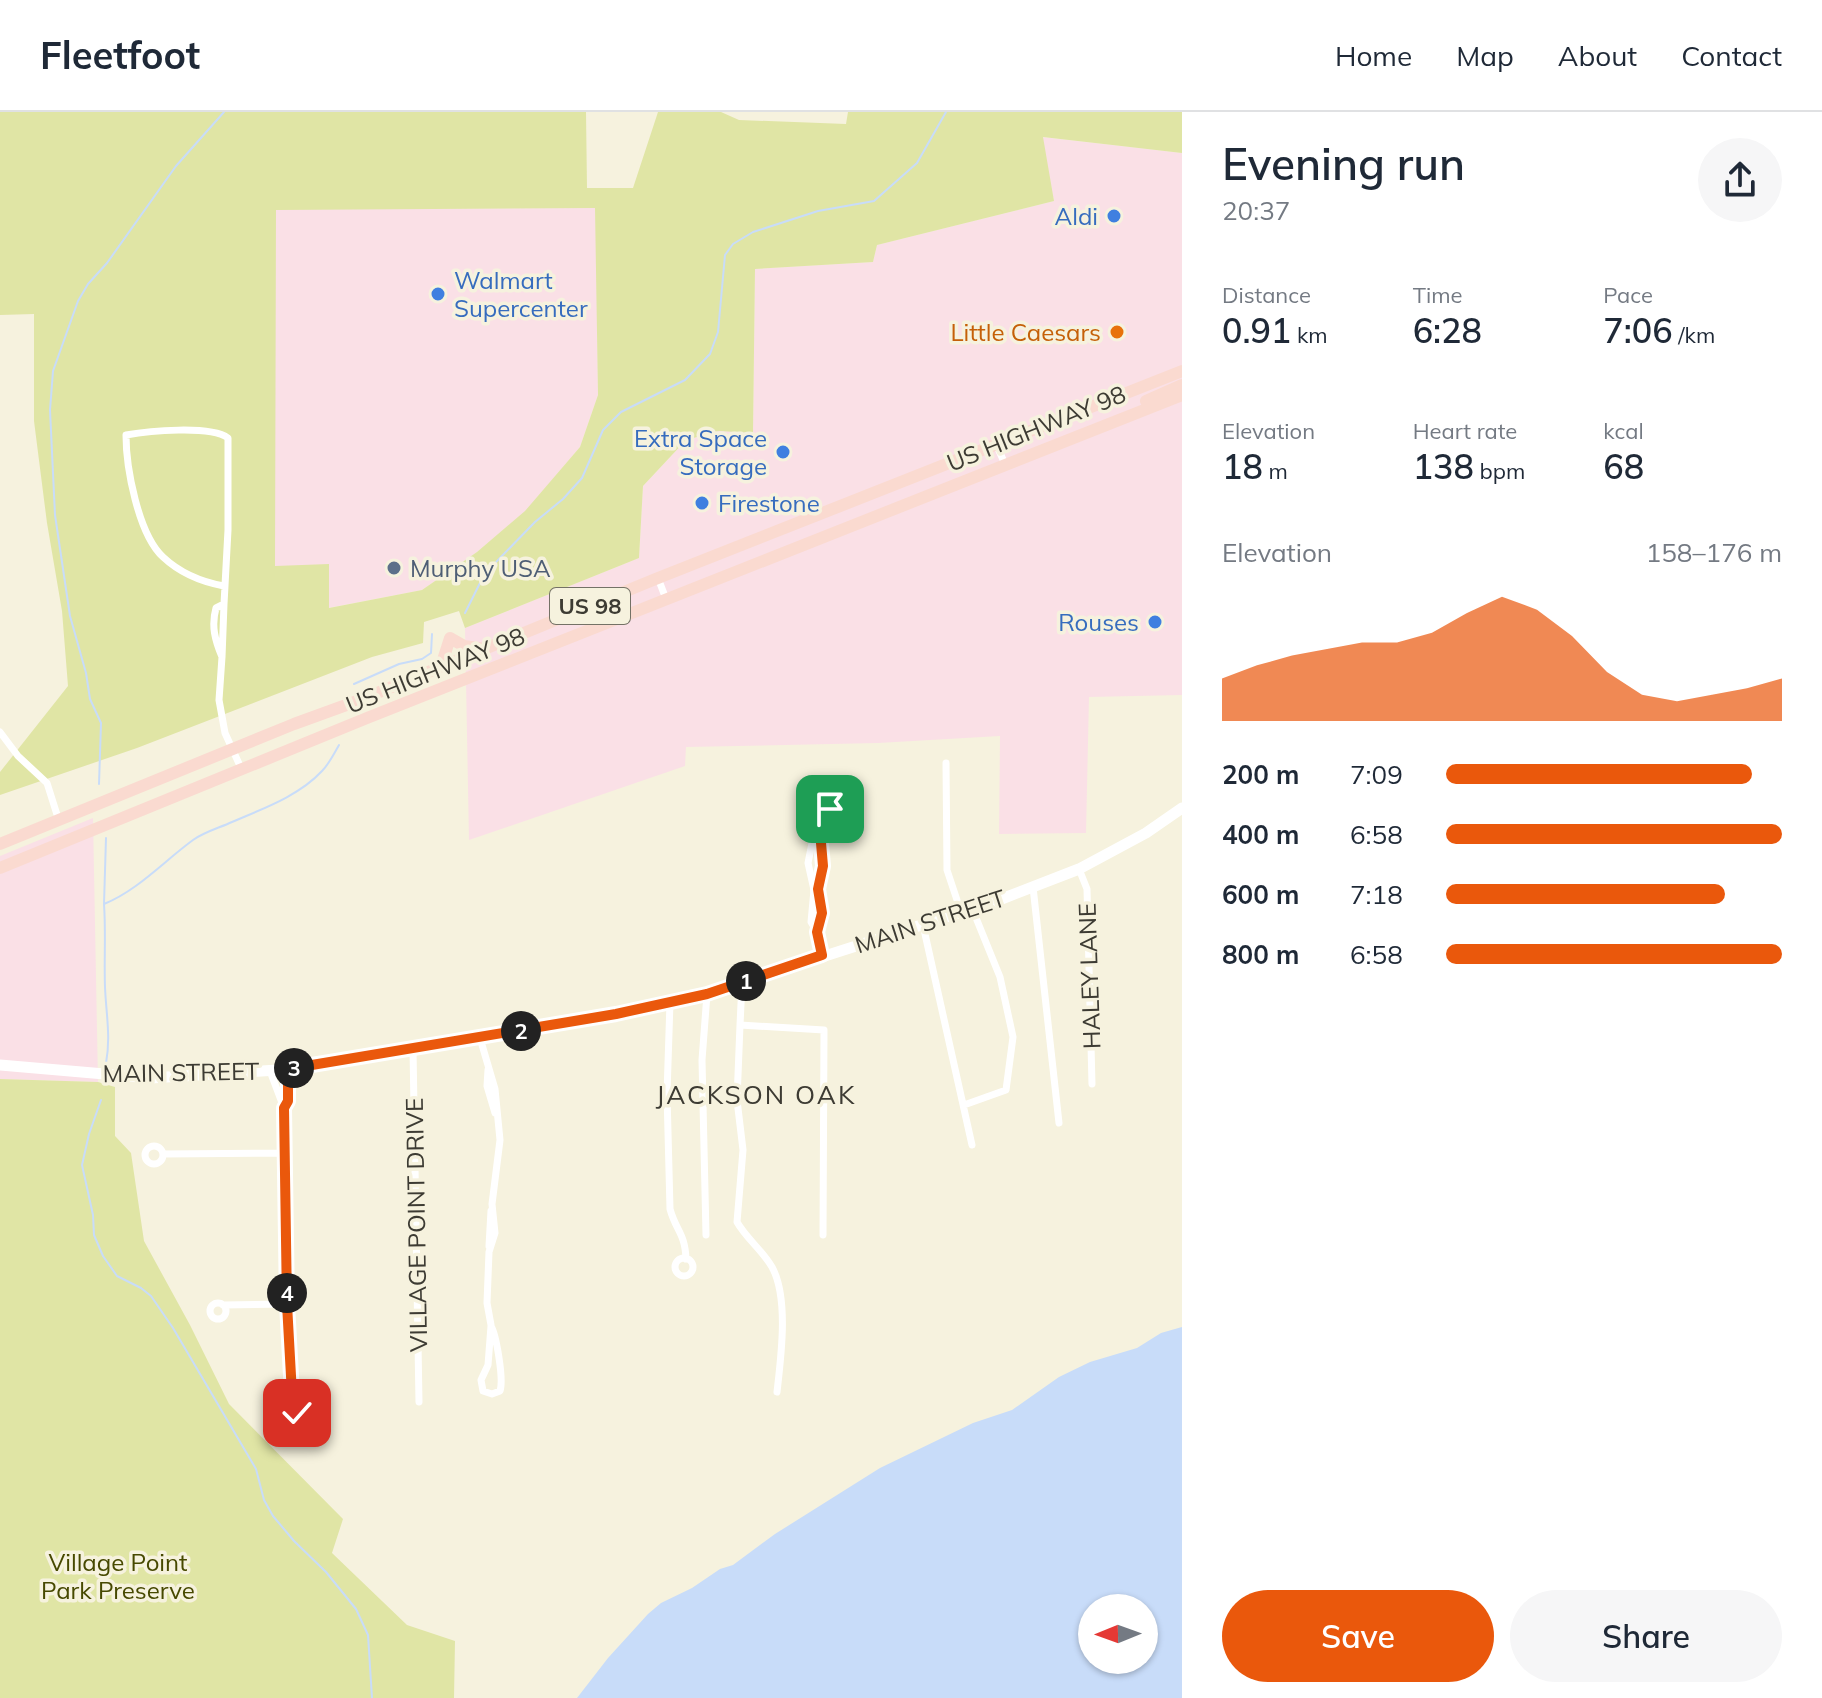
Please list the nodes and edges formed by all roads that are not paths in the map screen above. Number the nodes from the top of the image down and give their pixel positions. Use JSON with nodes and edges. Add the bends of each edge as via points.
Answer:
{"nodes":[{"id":1,"x":1182,"y":371,"type":"edge"},
{"id":2,"x":1182,"y":385,"type":"edge"},
{"id":3,"x":1182,"y":395,"type":"edge"},
{"id":4,"x":1109,"y":424,"type":"junction"},
{"id":5,"x":996,"y":444,"type":"junction"},
{"id":6,"x":1005,"y":464,"type":"junction"},
{"id":7,"x":658,"y":578,"type":"junction"},
{"id":8,"x":224,"y":586,"type":"junction"},
{"id":9,"x":666,"y":599,"type":"junction"},
{"id":10,"x":487,"y":649,"type":"junction"},
{"id":11,"x":436,"y":670,"type":"junction"},
{"id":12,"x":0,"y":732,"type":"edge"},
{"id":13,"x":233,"y":749,"type":"junction"},
{"id":14,"x":946,"y":763,"type":"dead end"},
{"id":15,"x":241,"y":768,"type":"junction"},
{"id":16,"x":1182,"y":808,"type":"edge"},
{"id":17,"x":59,"y":821,"type":"junction"},
{"id":18,"x":20,"y":836,"type":"junction"},
{"id":19,"x":817,"y":843,"type":"junction"},
{"id":20,"x":0,"y":844,"type":"edge"},
{"id":21,"x":28,"y":856,"type":"junction"},
{"id":22,"x":0,"y":868,"type":"edge"},
{"id":23,"x":1079,"y":869,"type":"junction"},
{"id":24,"x":1033,"y":887,"type":"junction"},
{"id":25,"x":816,"y":889,"type":"junction"},
{"id":26,"x":966,"y":910,"type":"junction"},
{"id":27,"x":923,"y":925,"type":"junction"},
{"id":28,"x":822,"y":955,"type":"junction"},
{"id":29,"x":742,"y":983,"type":"junction"},
{"id":30,"x":707,"y":994,"type":"junction"},
{"id":31,"x":670,"y":1002,"type":"junction"},
{"id":32,"x":740,"y":1025,"type":"junction"},
{"id":33,"x":480,"y":1038,"type":"junction"},
{"id":34,"x":413,"y":1049,"type":"junction"},
{"id":35,"x":0,"y":1065,"type":"edge"},
{"id":36,"x":288,"y":1069,"type":"junction"},
{"id":37,"x":270,"y":1071,"type":"junction"},
{"id":38,"x":1092,"y":1084,"type":"dead end"},
{"id":39,"x":964,"y":1105,"type":"junction"},
{"id":40,"x":284,"y":1108,"type":"junction"},
{"id":41,"x":1059,"y":1123,"type":"dead end"},
{"id":42,"x":972,"y":1145,"type":"dead end"},
{"id":43,"x":285,"y":1153,"type":"junction"},
{"id":44,"x":163,"y":1154,"type":"dead end"},
{"id":45,"x":706,"y":1235,"type":"dead end"},
{"id":46,"x":823,"y":1235,"type":"dead end"},
{"id":47,"x":686,"y":1259,"type":"dead end"},
{"id":48,"x":287,"y":1304,"type":"junction"},
{"id":49,"x":223,"y":1305,"type":"dead end"},
{"id":50,"x":491,"y":1325,"type":"junction"},
{"id":51,"x":777,"y":1392,"type":"dead end"},
{"id":52,"x":292,"y":1394,"type":"dead end"},
{"id":53,"x":419,"y":1402,"type":"dead end"}],
"edges":[{"from":1,"to":5,"type":"main road","name":"US HIGHWAY 98","number":"US 98"},
{"from":2,"to":4,"type":"main road"},
{"from":3,"to":4,"type":"main road","name":"US HIGHWAY 98","number":"US 98"},
{"from":4,"to":6,"type":"main road","name":"US HIGHWAY 98","number":"US 98"},
{"from":5,"to":6,"type":"street"},
{"from":5,"to":7,"type":"main road","name":"US HIGHWAY 98","number":"US 98"},
{"from":6,"to":9,"type":"main road","name":"US HIGHWAY 98","number":"US 98"},
{"from":7,"to":9,"type":"street"},
{"from":7,"to":10,"type":"main road","name":"US HIGHWAY 98","number":"US 98"},
{"from":8,"to":8,"type":"street","via":[[228,438],[206,431],[126,435],[132,487],[151,542],[181,570]]},
{"from":8,"to":13,"type":"street","via":[[219,700]]},
{"from":9,"to":15,"type":"main road","name":"US HIGHWAY 98","number":"US 98"},
{"from":10,"to":11,"type":"main road","name":"US HIGHWAY 98","number":"US 98"},
{"from":10,"to":11,"type":"main road","via":[[450,638]]},
{"from":11,"to":13,"type":"main road","name":"US HIGHWAY 98","number":"US 98"},
{"from":12,"to":17,"type":"street","via":[[47,783]]},
{"from":13,"to":15,"type":"street"},
{"from":13,"to":17,"type":"main road","name":"US HIGHWAY 98","number":"US 98"},
{"from":14,"to":26,"type":"street","via":[[947,870]]},
{"from":15,"to":21,"type":"main road","name":"US HIGHWAY 98","number":"US 98"},
{"from":16,"to":23,"type":"main road","name":"MAIN STREET"},
{"from":17,"to":18,"type":"main road","name":"US HIGHWAY 98","number":"US 98"},
{"from":18,"to":20,"type":"main road","name":"US HIGHWAY 98","number":"US 98"},
{"from":18,"to":21,"type":"street"},
{"from":19,"to":19,"type":"street","via":[[830,809],[824,794],[815,791],[808,804]]},
{"from":19,"to":25,"type":"street","via":[[823,866]]},
{"from":19,"to":25,"type":"street","via":[[808,863]]},
{"from":21,"to":22,"type":"main road","name":"US HIGHWAY 98","number":"US 98"},
{"from":23,"to":24,"type":"main road","name":"MAIN STREET"},
{"from":23,"to":38,"type":"street","name":"HALEY LANE","via":[[1087,889]]},
{"from":24,"to":26,"type":"main road","name":"MAIN STREET"},
{"from":24,"to":41,"type":"street"},
{"from":25,"to":28,"type":"street","via":[[811,922]]},
{"from":26,"to":27,"type":"main road","name":"MAIN STREET"},
{"from":26,"to":39,"type":"street","via":[[1000,977],[1013,1037],[1006,1090]]},
{"from":27,"to":28,"type":"main road","name":"MAIN STREET"},
{"from":27,"to":39,"type":"street"},
{"from":28,"to":29,"type":"main road","name":"MAIN STREET"},
{"from":29,"to":30,"type":"main road","name":"MAIN STREET"},
{"from":29,"to":32,"type":"street"},
{"from":30,"to":31,"type":"main road","name":"MAIN STREET"},
{"from":30,"to":45,"type":"street","via":[[702,1060]]},
{"from":31,"to":33,"type":"main road","name":"MAIN STREET"},
{"from":31,"to":47,"type":"street","via":[[670,1209],[683,1235]]},
{"from":32,"to":46,"type":"street","via":[[824,1030]]},
{"from":32,"to":51,"type":"street","via":[[737,1100],[743,1150],[737,1222],[767,1258],[778,1281]]},
{"from":33,"to":34,"type":"main road","name":"MAIN STREET"},
{"from":33,"to":50,"type":"street","via":[[500,1140],[492,1204],[496,1225],[489,1252]]},
{"from":34,"to":36,"type":"main road","name":"MAIN STREET"},
{"from":34,"to":53,"type":"street","name":"VILLAGE POINT DRIVE"},
{"from":35,"to":37,"type":"main road","name":"MAIN STREET","via":[[151,1078]]},
{"from":36,"to":37,"type":"main road","name":"MAIN STREET"},
{"from":36,"to":40,"type":"street"},
{"from":37,"to":40,"type":"street"},
{"from":39,"to":42,"type":"street"},
{"from":40,"to":43,"type":"street"},
{"from":43,"to":44,"type":"street"},
{"from":43,"to":48,"type":"street"},
{"from":48,"to":49,"type":"street"},
{"from":48,"to":52,"type":"street"},
{"from":50,"to":50,"type":"street","via":[[488,1365],[481,1380],[483,1391],[492,1394],[503,1383]]}]}
